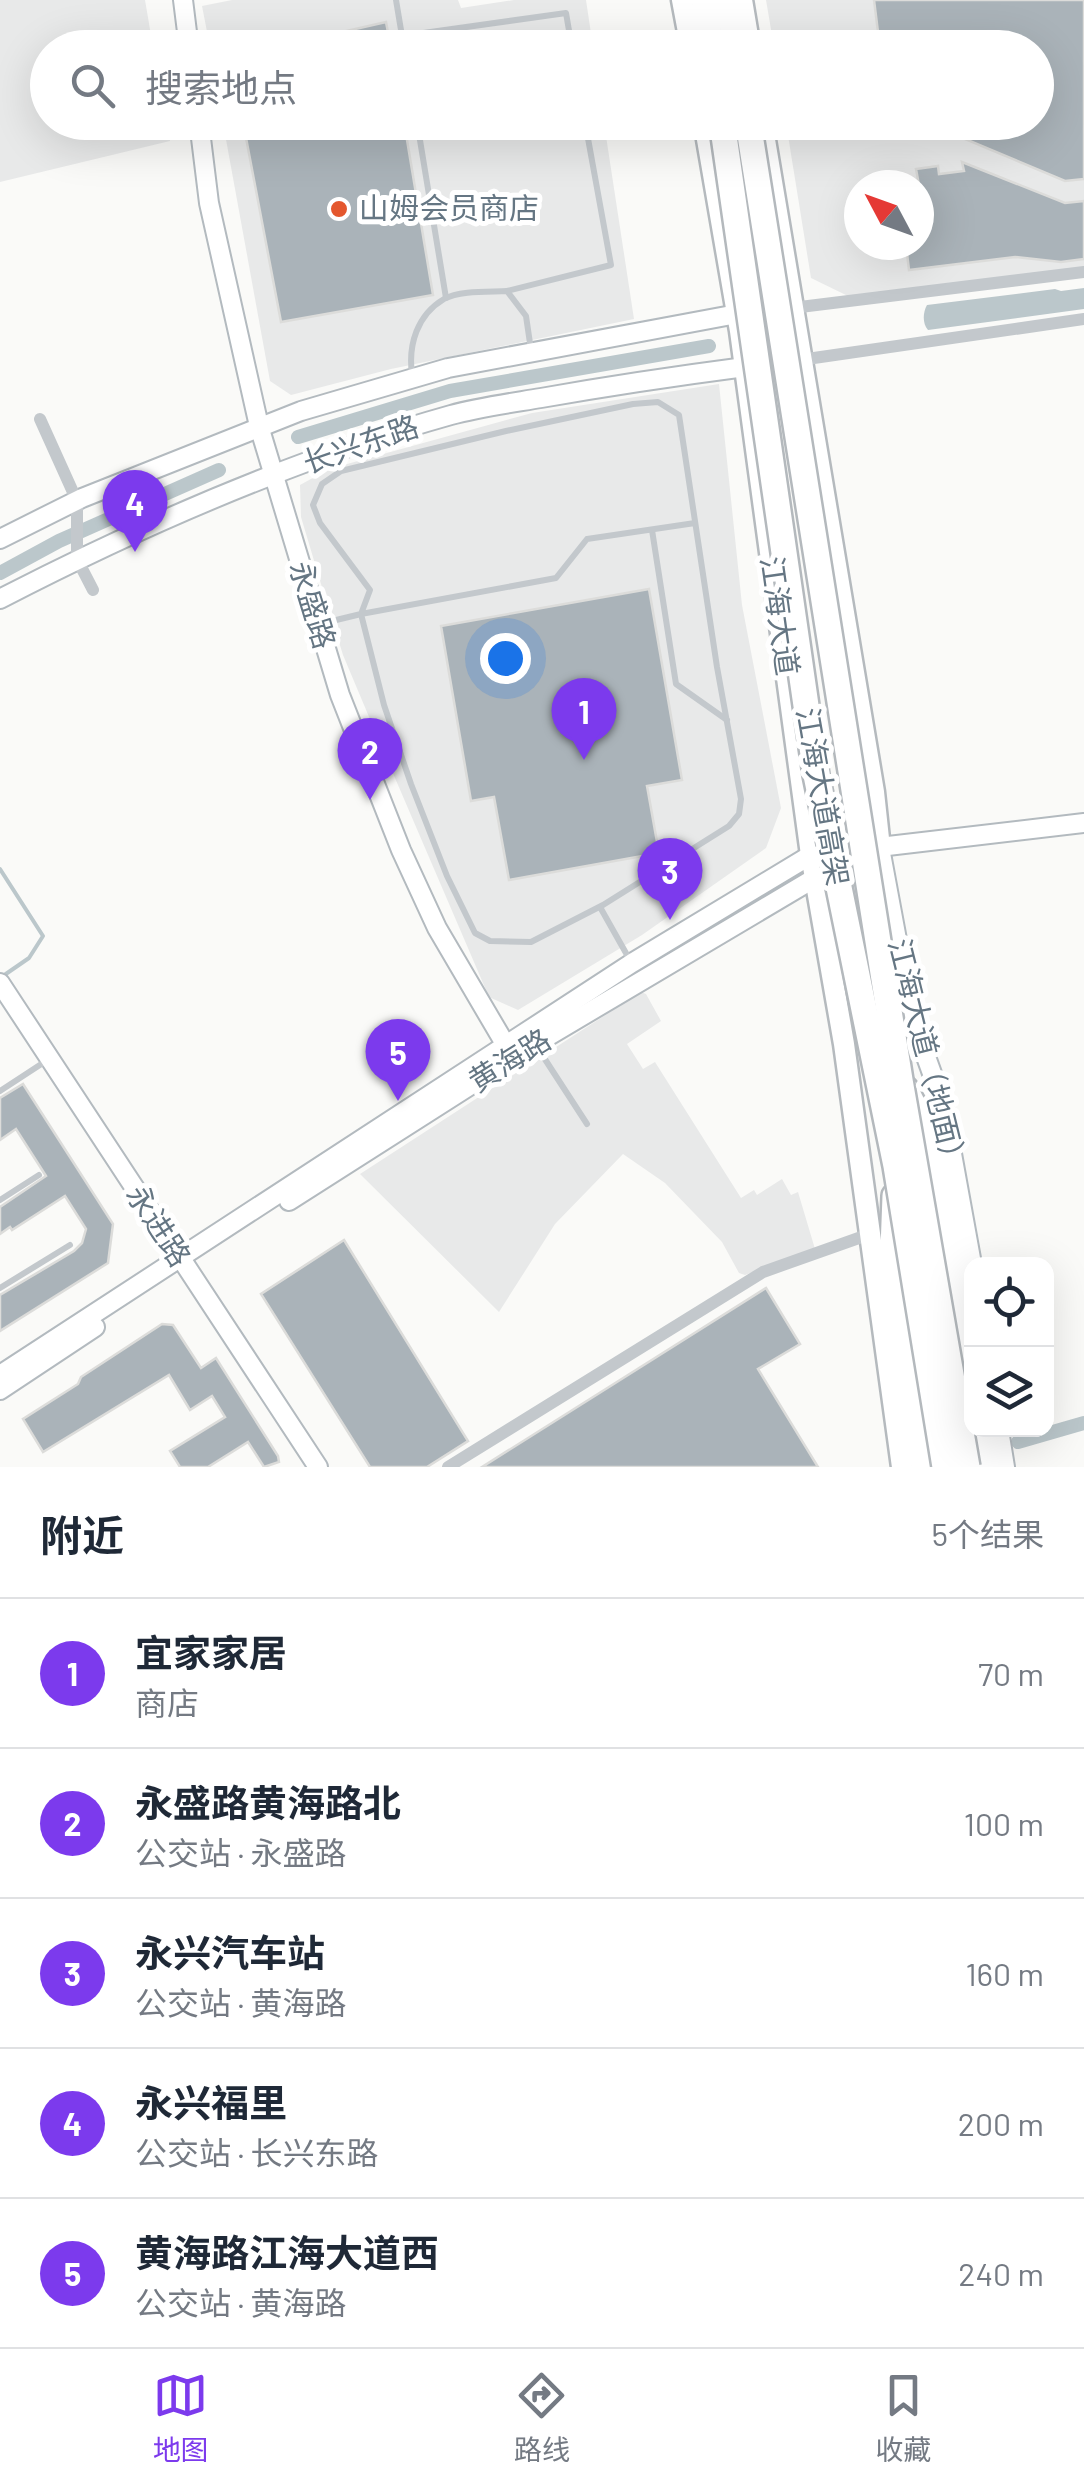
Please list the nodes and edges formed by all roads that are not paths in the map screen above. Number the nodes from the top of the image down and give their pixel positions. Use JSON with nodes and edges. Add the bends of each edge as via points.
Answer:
{"nodes":[{"id":1,"x":183,"y":0,"type":"edge"},
{"id":2,"x":396,"y":0,"type":"edge"},
{"id":3,"x":682,"y":0,"type":"edge"},
{"id":4,"x":704,"y":0,"type":"edge"},
{"id":5,"x":728,"y":0,"type":"edge"},
{"id":6,"x":742,"y":0,"type":"edge"},
{"id":7,"x":187,"y":30,"type":"edge"},
{"id":8,"x":401,"y":30,"type":"edge"},
{"id":9,"x":445,"y":30,"type":"edge"},
{"id":10,"x":569,"y":30,"type":"edge"},
{"id":11,"x":688,"y":30,"type":"edge"},
{"id":12,"x":708,"y":30,"type":"edge"},
{"id":13,"x":733,"y":30,"type":"edge"},
{"id":14,"x":747,"y":30,"type":"edge"},
{"id":15,"x":200,"y":140,"type":"edge"},
{"id":16,"x":420,"y":140,"type":"edge"},
{"id":17,"x":589,"y":140,"type":"edge"},
{"id":18,"x":707,"y":140,"type":"edge"},
{"id":19,"x":725,"y":140,"type":"edge"},
{"id":20,"x":751,"y":140,"type":"edge"},
{"id":21,"x":765,"y":140,"type":"edge"},
{"id":22,"x":1084,"y":272,"type":"edge"},
{"id":23,"x":508,"y":292,"type":"junction"},
{"id":24,"x":446,"y":298,"type":"junction"},
{"id":25,"x":792,"y":308,"type":"junction"},
{"id":26,"x":737,"y":314,"type":"junction"},
{"id":27,"x":1084,"y":318,"type":"edge"},
{"id":28,"x":532,"y":352,"type":"junction"},
{"id":29,"x":800,"y":360,"type":"junction"},
{"id":30,"x":745,"y":367,"type":"junction"},
{"id":31,"x":413,"y":378,"type":"junction"},
{"id":32,"x":40,"y":420,"type":"dead end"},
{"id":33,"x":259,"y":426,"type":"junction"},
{"id":34,"x":274,"y":476,"type":"junction"},
{"id":35,"x":77,"y":501,"type":"junction"},
{"id":36,"x":695,"y":523,"type":"junction"},
{"id":37,"x":652,"y":530,"type":"junction"},
{"id":38,"x":0,"y":540,"type":"edge"},
{"id":39,"x":77,"y":559,"type":"junction"},
{"id":40,"x":93,"y":590,"type":"dead end"},
{"id":41,"x":0,"y":599,"type":"edge"},
{"id":42,"x":361,"y":614,"type":"junction"},
{"id":43,"x":332,"y":621,"type":"dead end"},
{"id":44,"x":726,"y":720,"type":"junction"},
{"id":45,"x":1084,"y":823,"type":"edge"},
{"id":46,"x":880,"y":848,"type":"junction"},
{"id":47,"x":814,"y":866,"type":"junction"},
{"id":48,"x":600,"y":907,"type":"junction"},
{"id":49,"x":632,"y":963,"type":"junction"},
{"id":50,"x":2,"y":986,"type":"edge"},
{"id":51,"x":532,"y":1039,"type":"junction"},
{"id":52,"x":510,"y":1053,"type":"junction"},
{"id":53,"x":49,"y":1059,"type":"junction"},
{"id":54,"x":900,"y":1080,"type":"junction"},
{"id":55,"x":0,"y":1091,"type":"edge"},
{"id":56,"x":586,"y":1124,"type":"dead end"},
{"id":57,"x":896,"y":1166,"type":"junction"},
{"id":58,"x":39,"y":1175,"type":"dead end"},
{"id":59,"x":0,"y":1200,"type":"edge"},
{"id":60,"x":870,"y":1234,"type":"junction"},
{"id":61,"x":70,"y":1245,"type":"dead end"},
{"id":62,"x":971,"y":1257,"type":"edge"},
{"id":63,"x":182,"y":1263,"type":"junction"},
{"id":64,"x":0,"y":1288,"type":"edge"},
{"id":65,"x":970,"y":1347,"type":"edge"},
{"id":66,"x":0,"y":1376,"type":"edge"},
{"id":67,"x":0,"y":1390,"type":"edge"},
{"id":68,"x":989,"y":1453,"type":"edge"},
{"id":69,"x":318,"y":1467,"type":"edge"},
{"id":70,"x":448,"y":1467,"type":"edge"},
{"id":71,"x":902,"y":1467,"type":"edge"},
{"id":72,"x":924,"y":1467,"type":"edge"},
{"id":73,"x":945,"y":1467,"type":"edge"}],
"edges":[{"from":1,"to":7,"type":"street"},
{"from":2,"to":8,"type":"lane"},
{"from":3,"to":11,"type":"main road"},
{"from":4,"to":12,"type":"highway"},
{"from":5,"to":13,"type":"highway"},
{"from":6,"to":14,"type":"main road"},
{"from":9,"to":10,"type":"lane","via":[[566,13]]},
{"from":15,"to":33,"type":"street","name":"永盛路"},
{"from":16,"to":24,"type":"lane"},
{"from":17,"to":23,"type":"lane","via":[[610,265]]},
{"from":18,"to":26,"type":"main road","name":"江海大道"},
{"from":19,"to":57,"type":"highway","name":"江海大道高架","bridge":true,"via":[[816,775]]},
{"from":20,"to":54,"type":"highway","name":"江海大道高架","bridge":true},
{"from":21,"to":25,"type":"main road","name":"江海大道"},
{"from":22,"to":25,"type":"street"},
{"from":23,"to":24,"type":"lane"},
{"from":23,"to":28,"type":"lane","via":[[526,316]]},
{"from":24,"to":31,"type":"lane","via":[[424,318],[409,349]]},
{"from":25,"to":29,"type":"main road","name":"江海大道"},
{"from":26,"to":28,"type":"street","name":"长兴东路"},
{"from":26,"to":30,"type":"main road","name":"江海大道"},
{"from":27,"to":29,"type":"street"},
{"from":28,"to":31,"type":"street","name":"长兴东路"},
{"from":29,"to":46,"type":"main road","name":"江海大道"},
{"from":30,"to":34,"type":"street","name":"长兴东路","via":[[455,414]]},
{"from":30,"to":47,"type":"main road","name":"江海大道"},
{"from":31,"to":33,"type":"street","name":"长兴东路"},
{"from":32,"to":35,"type":"street"},
{"from":33,"to":34,"type":"street","name":"永盛路"},
{"from":33,"to":35,"type":"street","name":"长兴东路"},
{"from":34,"to":39,"type":"street","name":"长兴东路"},
{"from":34,"to":52,"type":"street","name":"永盛路","via":[[340,694],[401,850],[437,928]]},
{"from":35,"to":38,"type":"street","name":"长兴东路"},
{"from":35,"to":39,"type":"street"},
{"from":36,"to":37,"type":"lane"},
{"from":36,"to":42,"type":"lane","via":[[679,415],[658,402],[341,471],[322,484],[313,505],[370,590]]},
{"from":36,"to":44,"type":"lane"},
{"from":37,"to":42,"type":"lane","via":[[587,539],[556,578]]},
{"from":37,"to":44,"type":"lane","via":[[676,684]]},
{"from":39,"to":40,"type":"street"},
{"from":39,"to":41,"type":"street","name":"长兴东路"},
{"from":42,"to":43,"type":"lane"},
{"from":42,"to":48,"type":"lane","via":[[410,784],[475,932],[490,942],[531,942]]},
{"from":44,"to":48,"type":"lane","via":[[742,798],[739,814]]},
{"from":45,"to":46,"type":"street","name":"黄海路"},
{"from":46,"to":47,"type":"street","name":"黄海路"},
{"from":46,"to":62,"type":"street","name":"江海大道（地面）","via":[[911,1015],[943,1104]]},
{"from":47,"to":49,"type":"street","name":"黄海路"},
{"from":47,"to":51,"type":"street","name":"黄海路"},
{"from":47,"to":60,"type":"main road","name":"江海大道"},
{"from":48,"to":49,"type":"lane"},
{"from":49,"to":51,"type":"street","name":"黄海路"},
{"from":50,"to":53,"type":"street","name":"永进路"},
{"from":51,"to":52,"type":"street","name":"黄海路"},
{"from":51,"to":56,"type":"lane"},
{"from":52,"to":63,"type":"street","name":"黄海路"},
{"from":53,"to":55,"type":"lane"},
{"from":53,"to":63,"type":"street","name":"永进路"},
{"from":54,"to":65,"type":"highway","via":[[936,1150]]},
{"from":54,"to":68,"type":"highway","name":"江海大道高架","bridge":true},
{"from":57,"to":72,"type":"highway","bridge":true,"via":[[892,1275]]},
{"from":57,"to":73,"type":"highway","name":"江海大道高架","bridge":true},
{"from":58,"to":59,"type":"lane"},
{"from":60,"to":70,"type":"street","via":[[763,1272]]},
{"from":60,"to":71,"type":"main road","name":"江海大道"},
{"from":61,"to":64,"type":"lane"},
{"from":63,"to":66,"type":"street","name":"黄海路"},
{"from":63,"to":67,"type":"street","name":"黄海路"},
{"from":63,"to":69,"type":"street","name":"永进路"}]}
